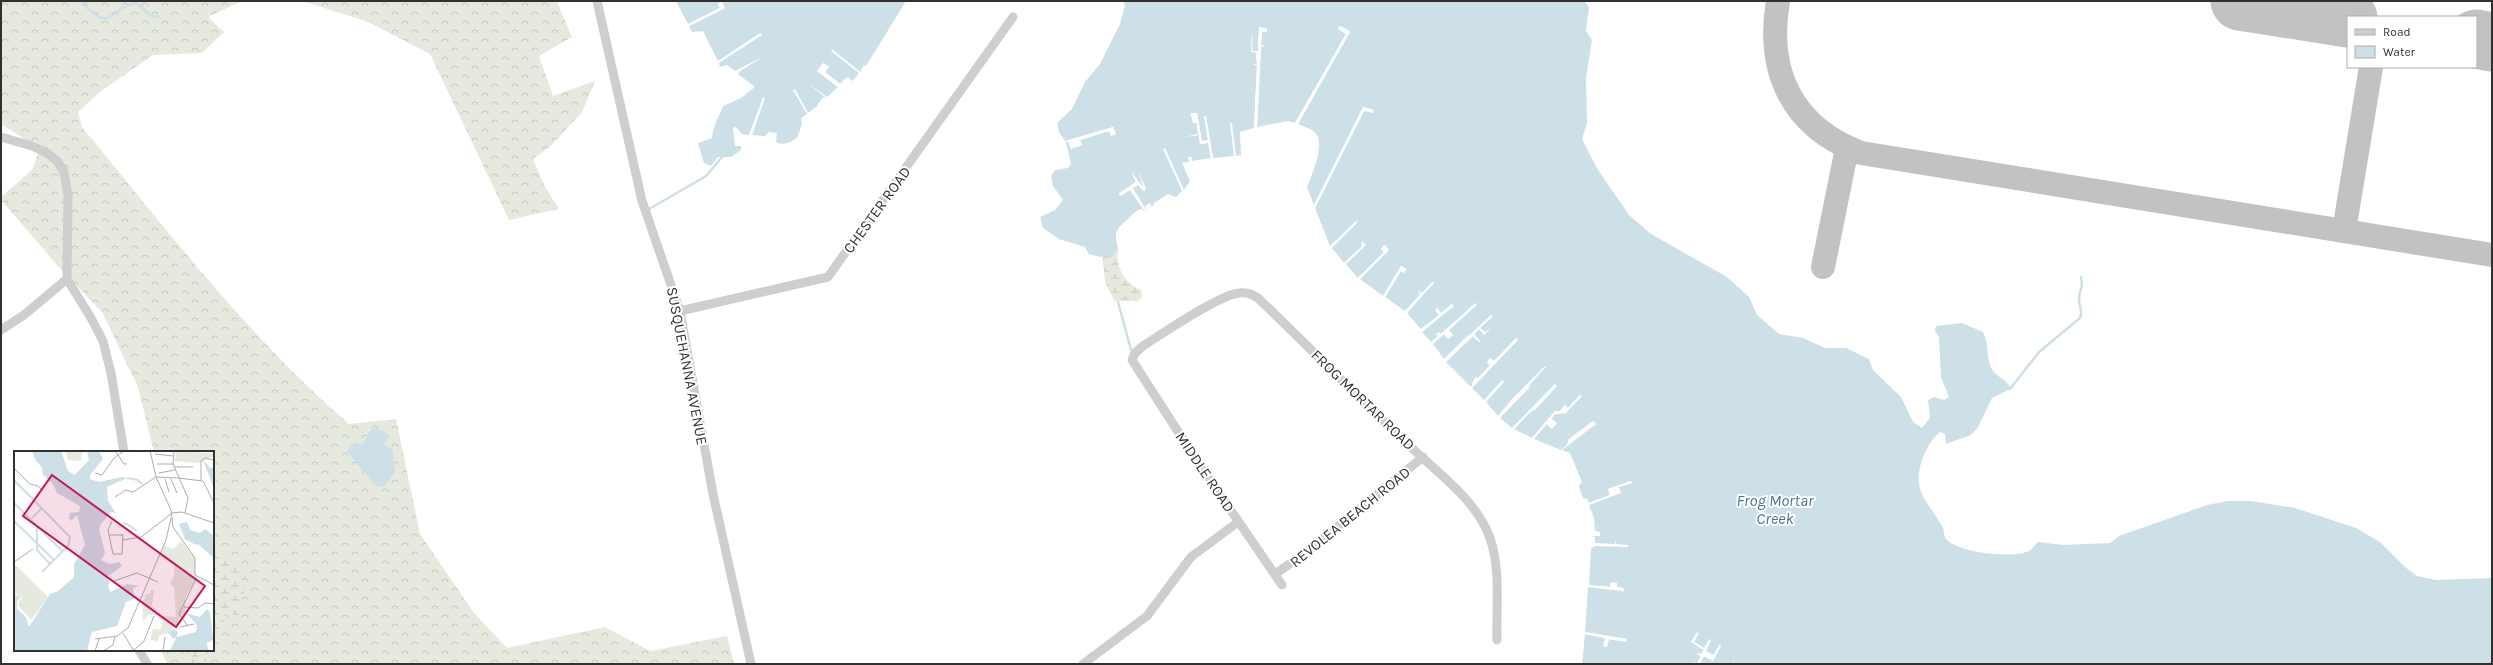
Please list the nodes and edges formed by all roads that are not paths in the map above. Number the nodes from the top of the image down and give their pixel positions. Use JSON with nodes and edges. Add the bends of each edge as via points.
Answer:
{"nodes":[{"id":1,"x":597,"y":1,"type":"edge"},
{"id":2,"x":1013,"y":17,"type":"dead end"},
{"id":3,"x":1,"y":137,"type":"edge"},
{"id":4,"x":67,"y":279,"type":"junction"},
{"id":5,"x":680,"y":311,"type":"junction"},
{"id":6,"x":1,"y":330,"type":"edge"},
{"id":7,"x":1133,"y":356,"type":"joint"},
{"id":8,"x":124,"y":451,"type":"edge"},
{"id":9,"x":1422,"y":458,"type":"junction"},
{"id":10,"x":1238,"y":522,"type":"junction"},
{"id":11,"x":1275,"y":574,"type":"junction"},
{"id":12,"x":1282,"y":585,"type":"dead end"},
{"id":13,"x":1497,"y":640,"type":"dead end"},
{"id":14,"x":140,"y":651,"type":"edge"},
{"id":15,"x":147,"y":664,"type":"edge"},
{"id":16,"x":751,"y":664,"type":"edge"},
{"id":17,"x":1083,"y":664,"type":"edge"}],
"edges":[{"from":1,"to":5,"type":"street","name":"SUSQUEHANNA AVENUE","via":[[642,201]]},
{"from":2,"to":5,"type":"street","name":"CHESTER ROAD","via":[[828,277]]},
{"from":3,"to":4,"type":"street","via":[[47,153],[57,161],[64,172],[68,195]]},
{"from":4,"to":6,"type":"street","via":[[24,315]]},
{"from":4,"to":8,"type":"street","via":[[103,342],[111,373]]},
{"from":5,"to":16,"type":"street","name":"SUSQUEHANNA AVENUE","via":[[713,494]]},
{"from":7,"to":9,"type":"street","name":"FROG MORTAR ROAD","via":[[1143,346],[1222,298],[1248,293],[1259,299]]},
{"from":7,"to":10,"type":"street","name":"MIDDLE ROAD","via":[[1133,363]]},
{"from":9,"to":11,"type":"street","name":"REVOLEA BEACH ROAD","via":[[1304,554]]},
{"from":9,"to":13,"type":"street","name":"FROG MORTAR ROAD","via":[[1469,503],[1490,536],[1496,575]]},
{"from":10,"to":11,"type":"street","name":"MIDDLE ROAD"},
{"from":10,"to":17,"type":"street","via":[[1191,557],[1147,616]]},
{"from":11,"to":12,"type":"street","name":"MIDDLE ROAD"},
{"from":14,"to":15,"type":"street"}]}
